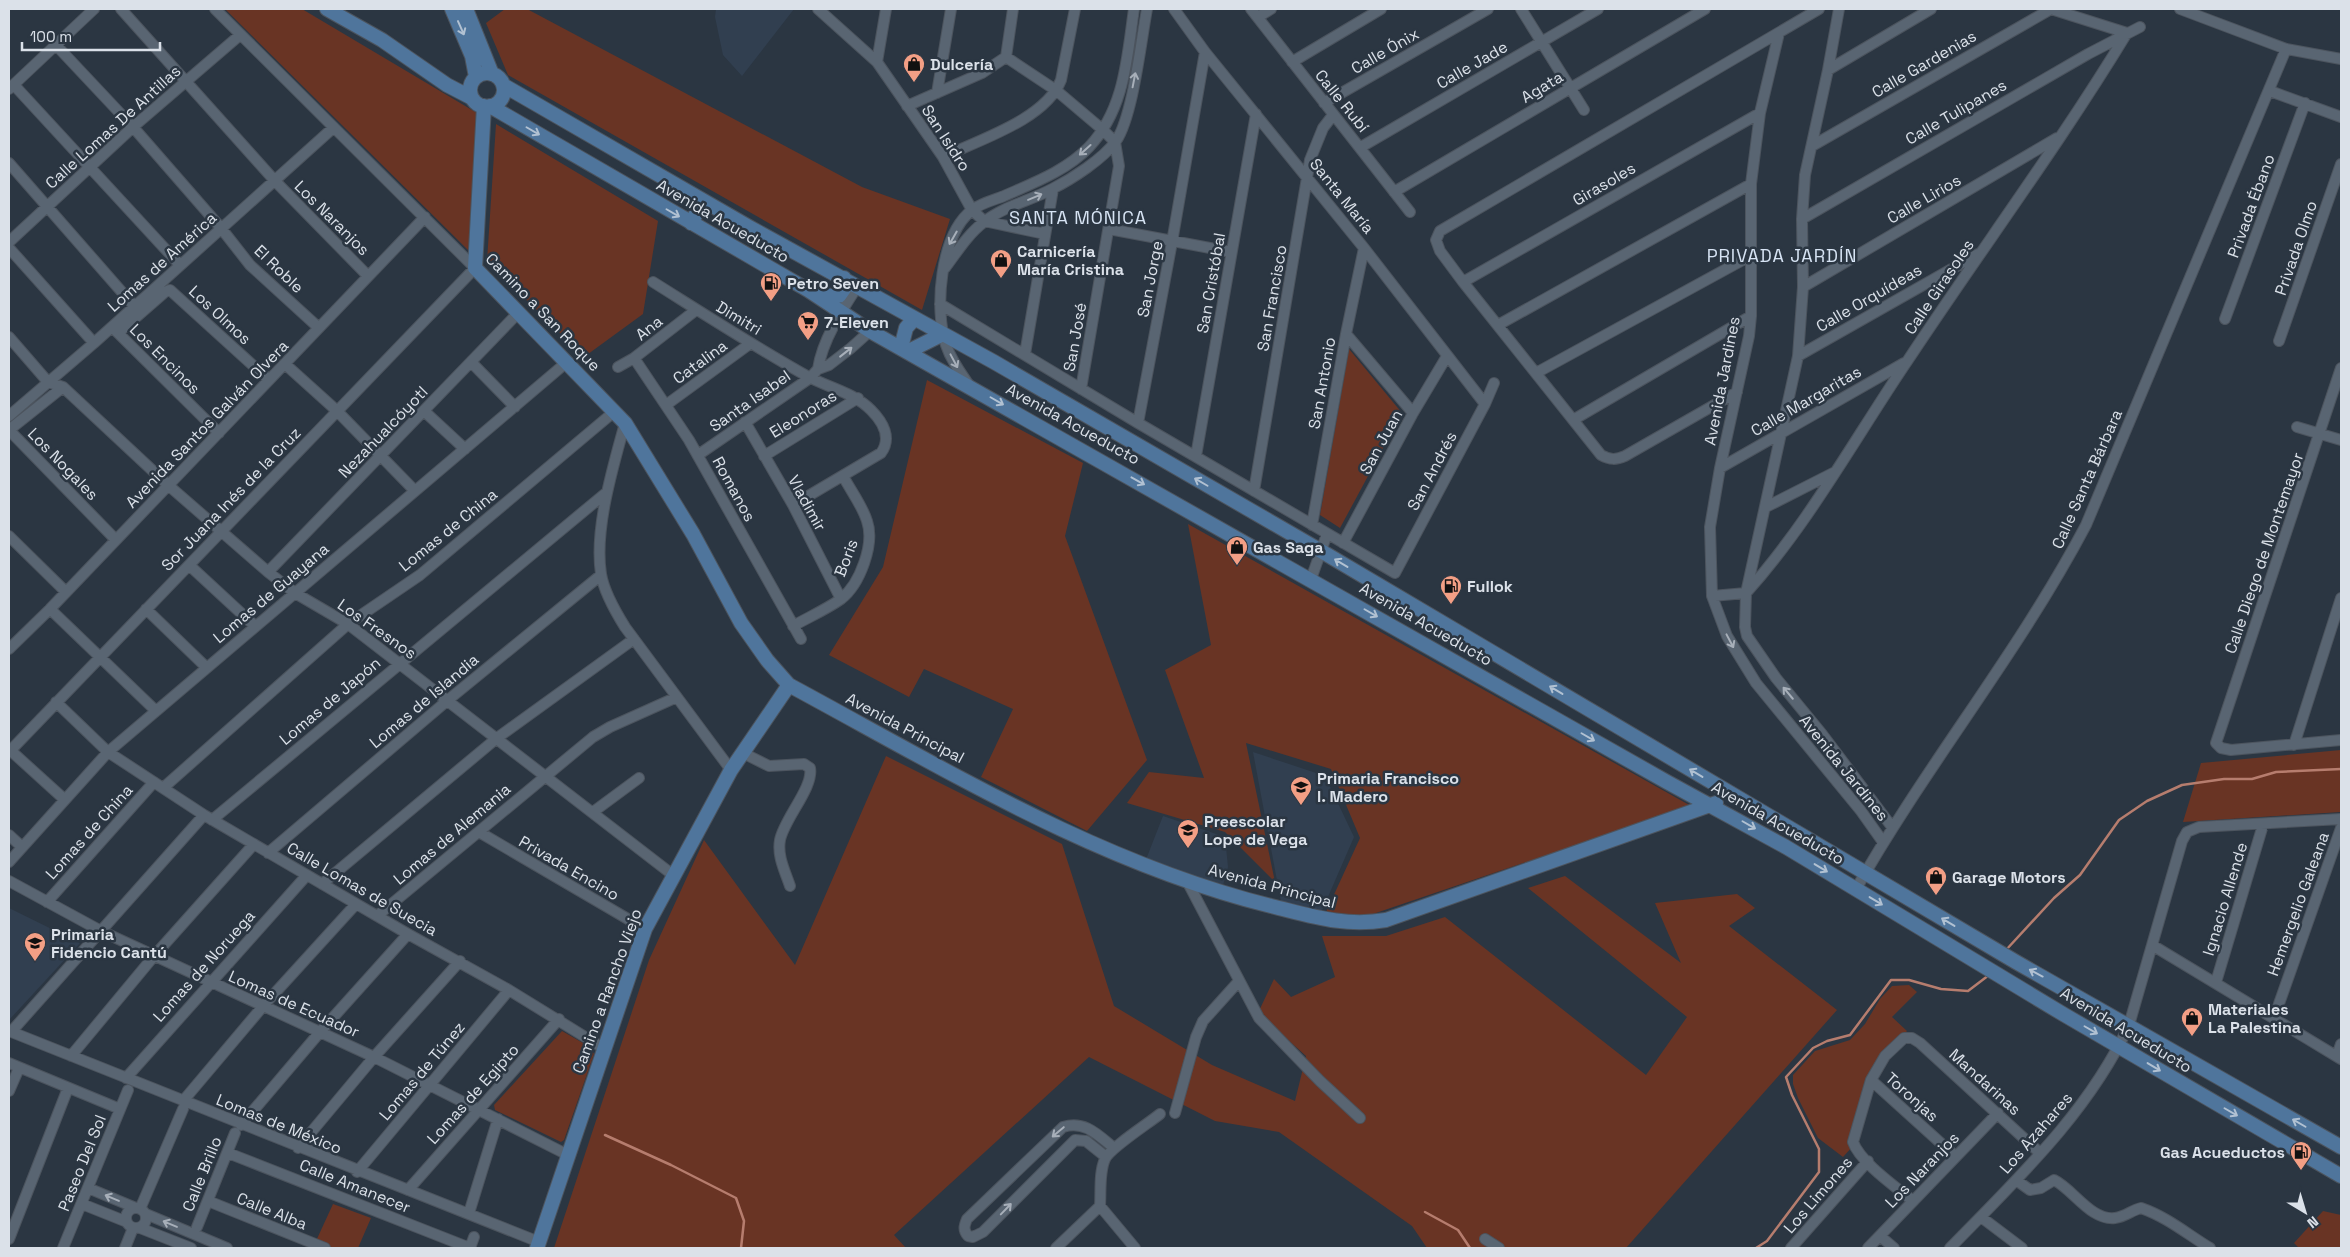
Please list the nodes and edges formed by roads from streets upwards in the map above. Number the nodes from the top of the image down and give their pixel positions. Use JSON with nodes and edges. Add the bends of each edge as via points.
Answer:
{"nodes":[{"id":1,"x":94,"y":9,"type":"edge"},
{"id":2,"x":121,"y":9,"type":"edge"},
{"id":3,"x":215,"y":9,"type":"edge"},
{"id":4,"x":327,"y":9,"type":"edge"},
{"id":5,"x":452,"y":9,"type":"edge"},
{"id":6,"x":466,"y":9,"type":"edge"},
{"id":7,"x":886,"y":9,"type":"edge"},
{"id":8,"x":951,"y":9,"type":"edge"},
{"id":9,"x":1013,"y":9,"type":"edge"},
{"id":10,"x":1075,"y":9,"type":"edge"},
{"id":11,"x":1134,"y":9,"type":"edge"},
{"id":12,"x":1147,"y":9,"type":"edge"},
{"id":13,"x":1174,"y":9,"type":"edge"},
{"id":14,"x":1271,"y":9,"type":"edge"},
{"id":15,"x":1380,"y":9,"type":"edge"},
{"id":16,"x":1488,"y":9,"type":"edge"},
{"id":17,"x":1521,"y":9,"type":"edge"},
{"id":18,"x":1598,"y":9,"type":"edge"},
{"id":19,"x":1705,"y":9,"type":"edge"},
{"id":20,"x":1819,"y":9,"type":"edge"},
{"id":21,"x":1839,"y":9,"type":"edge"},
{"id":22,"x":1931,"y":9,"type":"edge"},
{"id":23,"x":2051,"y":9,"type":"edge"},
{"id":24,"x":2180,"y":9,"type":"edge"},
{"id":25,"x":821,"y":10,"type":"edge"},
{"id":26,"x":1254,"y":13,"type":"edge"},
{"id":27,"x":2140,"y":27,"type":"dead end"},
{"id":28,"x":1779,"y":33,"type":"junction"},
{"id":29,"x":2127,"y":33,"type":"junction"},
{"id":30,"x":240,"y":36,"type":"junction"},
{"id":31,"x":1542,"y":41,"type":"junction"},
{"id":32,"x":56,"y":44,"type":"junction"},
{"id":33,"x":2286,"y":50,"type":"junction"},
{"id":34,"x":1205,"y":52,"type":"junction"},
{"id":35,"x":1006,"y":57,"type":"junction"},
{"id":36,"x":2341,"y":59,"type":"edge"},
{"id":37,"x":877,"y":62,"type":"junction"},
{"id":38,"x":1292,"y":62,"type":"junction"},
{"id":39,"x":1828,"y":70,"type":"junction"},
{"id":40,"x":492,"y":74,"type":"junction"},
{"id":41,"x":474,"y":79,"type":"junction"},
{"id":42,"x":441,"y":80,"type":"junction"},
{"id":43,"x":187,"y":81,"type":"junction"},
{"id":44,"x":503,"y":85,"type":"junction"},
{"id":45,"x":11,"y":87,"type":"edge"},
{"id":46,"x":1569,"y":88,"type":"junction"},
{"id":47,"x":1057,"y":91,"type":"junction"},
{"id":48,"x":2270,"y":91,"type":"junction"},
{"id":49,"x":937,"y":92,"type":"junction"},
{"id":50,"x":472,"y":98,"type":"junction"},
{"id":51,"x":1324,"y":103,"type":"junction"},
{"id":52,"x":2305,"y":103,"type":"junction"},
{"id":53,"x":487,"y":106,"type":"junction"},
{"id":54,"x":907,"y":106,"type":"junction"},
{"id":55,"x":1584,"y":110,"type":"dead end"},
{"id":56,"x":1760,"y":113,"type":"junction"},
{"id":57,"x":1256,"y":114,"type":"junction"},
{"id":58,"x":1333,"y":115,"type":"junction"},
{"id":59,"x":2341,"y":116,"type":"edge"},
{"id":60,"x":133,"y":127,"type":"junction"},
{"id":61,"x":333,"y":128,"type":"junction"},
{"id":62,"x":1103,"y":130,"type":"junction"},
{"id":63,"x":2060,"y":136,"type":"junction"},
{"id":64,"x":1115,"y":142,"type":"junction"},
{"id":65,"x":1812,"y":146,"type":"junction"},
{"id":66,"x":1361,"y":147,"type":"junction"},
{"id":67,"x":943,"y":157,"type":"junction"},
{"id":68,"x":9,"y":163,"type":"edge"},
{"id":69,"x":2341,"y":164,"type":"edge"},
{"id":70,"x":91,"y":167,"type":"junction"},
{"id":71,"x":1308,"y":178,"type":"junction"},
{"id":72,"x":275,"y":181,"type":"junction"},
{"id":73,"x":1751,"y":184,"type":"junction"},
{"id":74,"x":1053,"y":189,"type":"junction"},
{"id":75,"x":1394,"y":192,"type":"junction"},
{"id":76,"x":703,"y":200,"type":"junction"},
{"id":77,"x":47,"y":206,"type":"junction"},
{"id":78,"x":972,"y":210,"type":"junction"},
{"id":79,"x":1410,"y":212,"type":"dead end"},
{"id":80,"x":425,"y":217,"type":"junction"},
{"id":81,"x":1802,"y":219,"type":"junction"},
{"id":82,"x":984,"y":221,"type":"junction"},
{"id":83,"x":692,"y":223,"type":"junction"},
{"id":84,"x":222,"y":228,"type":"junction"},
{"id":85,"x":1109,"y":229,"type":"junction"},
{"id":86,"x":1045,"y":234,"type":"junction"},
{"id":87,"x":9,"y":242,"type":"edge"},
{"id":88,"x":1172,"y":242,"type":"junction"},
{"id":89,"x":9,"y":248,"type":"edge"},
{"id":90,"x":1364,"y":248,"type":"junction"},
{"id":91,"x":1231,"y":252,"type":"junction"},
{"id":92,"x":1981,"y":252,"type":"junction"},
{"id":93,"x":1750,"y":256,"type":"junction"},
{"id":94,"x":180,"y":265,"type":"junction"},
{"id":95,"x":475,"y":268,"type":"junction"},
{"id":96,"x":944,"y":269,"type":"junction"},
{"id":97,"x":368,"y":276,"type":"junction"},
{"id":98,"x":844,"y":278,"type":"junction"},
{"id":99,"x":653,"y":282,"type":"dead end"},
{"id":100,"x":1463,"y":282,"type":"junction"},
{"id":101,"x":857,"y":287,"type":"junction"},
{"id":102,"x":1803,"y":287,"type":"junction"},
{"id":103,"x":808,"y":290,"type":"junction"},
{"id":104,"x":940,"y":304,"type":"junction"},
{"id":105,"x":135,"y":307,"type":"junction"},
{"id":106,"x":696,"y":310,"type":"junction"},
{"id":107,"x":519,"y":312,"type":"junction"},
{"id":108,"x":840,"y":312,"type":"junction"},
{"id":109,"x":1751,"y":316,"type":"junction"},
{"id":110,"x":914,"y":318,"type":"junction"},
{"id":111,"x":2225,"y":319,"type":"dead end"},
{"id":112,"x":1498,"y":325,"type":"junction"},
{"id":113,"x":319,"y":328,"type":"junction"},
{"id":114,"x":115,"y":330,"type":"junction"},
{"id":115,"x":870,"y":330,"type":"junction"},
{"id":116,"x":943,"y":334,"type":"junction"},
{"id":117,"x":1346,"y":334,"type":"junction"},
{"id":118,"x":9,"y":337,"type":"edge"},
{"id":119,"x":2279,"y":341,"type":"dead end"},
{"id":120,"x":94,"y":343,"type":"junction"},
{"id":121,"x":751,"y":343,"type":"junction"},
{"id":122,"x":905,"y":349,"type":"junction"},
{"id":123,"x":1025,"y":354,"type":"junction"},
{"id":124,"x":1447,"y":356,"type":"junction"},
{"id":125,"x":1798,"y":356,"type":"junction"},
{"id":126,"x":634,"y":358,"type":"junction"},
{"id":127,"x":471,"y":362,"type":"junction"},
{"id":128,"x":567,"y":362,"type":"junction"},
{"id":129,"x":1906,"y":362,"type":"junction"},
{"id":130,"x":285,"y":364,"type":"junction"},
{"id":131,"x":618,"y":367,"type":"dead end"},
{"id":132,"x":2341,"y":368,"type":"edge"},
{"id":133,"x":818,"y":369,"type":"junction"},
{"id":134,"x":1536,"y":373,"type":"junction"},
{"id":135,"x":810,"y":378,"type":"junction"},
{"id":136,"x":269,"y":380,"type":"junction"},
{"id":137,"x":48,"y":382,"type":"junction"},
{"id":138,"x":1494,"y":383,"type":"dead end"},
{"id":139,"x":969,"y":385,"type":"junction"},
{"id":140,"x":63,"y":387,"type":"junction"},
{"id":141,"x":1082,"y":389,"type":"junction"},
{"id":142,"x":1737,"y":392,"type":"junction"},
{"id":143,"x":858,"y":398,"type":"junction"},
{"id":144,"x":1484,"y":404,"type":"junction"},
{"id":145,"x":666,"y":405,"type":"junction"},
{"id":146,"x":515,"y":406,"type":"junction"},
{"id":147,"x":336,"y":410,"type":"junction"},
{"id":148,"x":424,"y":411,"type":"junction"},
{"id":149,"x":615,"y":411,"type":"junction"},
{"id":150,"x":1413,"y":413,"type":"junction"},
{"id":151,"x":9,"y":416,"type":"edge"},
{"id":152,"x":1573,"y":420,"type":"junction"},
{"id":153,"x":745,"y":422,"type":"junction"},
{"id":154,"x":625,"y":423,"type":"junction"},
{"id":155,"x":1138,"y":423,"type":"junction"},
{"id":156,"x":2297,"y":427,"type":"dead end"},
{"id":157,"x":9,"y":430,"type":"edge"},
{"id":158,"x":1783,"y":431,"type":"junction"},
{"id":159,"x":219,"y":433,"type":"junction"},
{"id":160,"x":2320,"y":434,"type":"junction"},
{"id":161,"x":2341,"y":440,"type":"edge"},
{"id":162,"x":465,"y":449,"type":"junction"},
{"id":163,"x":381,"y":455,"type":"junction"},
{"id":164,"x":698,"y":455,"type":"junction"},
{"id":165,"x":764,"y":456,"type":"junction"},
{"id":166,"x":1196,"y":456,"type":"junction"},
{"id":167,"x":1720,"y":468,"type":"junction"},
{"id":168,"x":1836,"y":471,"type":"junction"},
{"id":169,"x":843,"y":476,"type":"junction"},
{"id":170,"x":168,"y":485,"type":"junction"},
{"id":171,"x":1254,"y":490,"type":"junction"},
{"id":172,"x":415,"y":491,"type":"junction"},
{"id":173,"x":607,"y":492,"type":"junction"},
{"id":174,"x":792,"y":505,"type":"junction"},
{"id":175,"x":1766,"y":507,"type":"junction"},
{"id":176,"x":1312,"y":525,"type":"junction"},
{"id":177,"x":222,"y":531,"type":"junction"},
{"id":178,"x":1327,"y":534,"type":"junction"},
{"id":179,"x":9,"y":536,"type":"edge"},
{"id":180,"x":116,"y":540,"type":"junction"},
{"id":181,"x":1343,"y":542,"type":"junction"},
{"id":182,"x":1320,"y":551,"type":"junction"},
{"id":183,"x":189,"y":564,"type":"junction"},
{"id":184,"x":268,"y":572,"type":"junction"},
{"id":185,"x":601,"y":575,"type":"junction"},
{"id":186,"x":1312,"y":579,"type":"junction"},
{"id":187,"x":66,"y":592,"type":"junction"},
{"id":188,"x":295,"y":593,"type":"junction"},
{"id":189,"x":1746,"y":593,"type":"junction"},
{"id":190,"x":1712,"y":596,"type":"junction"},
{"id":191,"x":841,"y":598,"type":"junction"},
{"id":192,"x":2341,"y":598,"type":"edge"},
{"id":193,"x":50,"y":609,"type":"junction"},
{"id":194,"x":146,"y":609,"type":"junction"},
{"id":195,"x":348,"y":624,"type":"junction"},
{"id":196,"x":255,"y":626,"type":"junction"},
{"id":197,"x":793,"y":626,"type":"junction"},
{"id":198,"x":634,"y":639,"type":"junction"},
{"id":199,"x":801,"y":639,"type":"dead end"},
{"id":200,"x":11,"y":643,"type":"edge"},
{"id":201,"x":100,"y":657,"type":"junction"},
{"id":202,"x":399,"y":663,"type":"junction"},
{"id":203,"x":206,"y":667,"type":"junction"},
{"id":204,"x":789,"y":685,"type":"junction"},
{"id":205,"x":677,"y":697,"type":"junction"},
{"id":206,"x":448,"y":700,"type":"junction"},
{"id":207,"x":56,"y":702,"type":"junction"},
{"id":208,"x":154,"y":710,"type":"junction"},
{"id":209,"x":497,"y":738,"type":"junction"},
{"id":210,"x":2341,"y":740,"type":"edge"},
{"id":211,"x":2294,"y":745,"type":"junction"},
{"id":212,"x":9,"y":751,"type":"edge"},
{"id":213,"x":108,"y":752,"type":"junction"},
{"id":214,"x":743,"y":753,"type":"junction"},
{"id":215,"x":731,"y":770,"type":"junction"},
{"id":216,"x":546,"y":776,"type":"junction"},
{"id":217,"x":639,"y":778,"type":"dead end"},
{"id":218,"x":154,"y":782,"type":"junction"},
{"id":219,"x":163,"y":788,"type":"junction"},
{"id":220,"x":64,"y":799,"type":"junction"},
{"id":221,"x":1711,"y":804,"type":"junction"},
{"id":222,"x":1753,"y":807,"type":"junction"},
{"id":223,"x":593,"y":812,"type":"junction"},
{"id":224,"x":208,"y":817,"type":"junction"},
{"id":225,"x":2341,"y":819,"type":"edge"},
{"id":226,"x":2263,"y":825,"type":"junction"},
{"id":227,"x":1892,"y":827,"type":"junction"},
{"id":228,"x":2341,"y":828,"type":"edge"},
{"id":229,"x":479,"y":832,"type":"junction"},
{"id":230,"x":9,"y":835,"type":"edge"},
{"id":231,"x":1883,"y":842,"type":"junction"},
{"id":232,"x":254,"y":844,"type":"junction"},
{"id":233,"x":22,"y":847,"type":"junction"},
{"id":234,"x":268,"y":853,"type":"junction"},
{"id":235,"x":9,"y":862,"type":"edge"},
{"id":236,"x":1865,"y":872,"type":"junction"},
{"id":237,"x":307,"y":875,"type":"junction"},
{"id":238,"x":673,"y":875,"type":"junction"},
{"id":239,"x":9,"y":881,"type":"edge"},
{"id":240,"x":1187,"y":881,"type":"junction"},
{"id":241,"x":322,"y":884,"type":"junction"},
{"id":242,"x":790,"y":886,"type":"dead end"},
{"id":243,"x":1856,"y":889,"type":"junction"},
{"id":244,"x":47,"y":902,"type":"junction"},
{"id":245,"x":356,"y":904,"type":"junction"},
{"id":246,"x":377,"y":916,"type":"junction"},
{"id":247,"x":644,"y":929,"type":"junction"},
{"id":248,"x":101,"y":931,"type":"junction"},
{"id":249,"x":408,"y":934,"type":"junction"},
{"id":250,"x":2152,"y":946,"type":"junction"},
{"id":251,"x":154,"y":956,"type":"junction"},
{"id":252,"x":460,"y":961,"type":"junction"},
{"id":253,"x":1239,"y":981,"type":"junction"},
{"id":254,"x":209,"y":982,"type":"junction"},
{"id":255,"x":2216,"y":982,"type":"junction"},
{"id":256,"x":509,"y":990,"type":"junction"},
{"id":257,"x":264,"y":1005,"type":"junction"},
{"id":258,"x":2274,"y":1018,"type":"junction"},
{"id":259,"x":560,"y":1019,"type":"junction"},
{"id":260,"x":2129,"y":1025,"type":"junction"},
{"id":261,"x":10,"y":1032,"type":"edge"},
{"id":262,"x":320,"y":1032,"type":"junction"},
{"id":263,"x":1908,"y":1037,"type":"joint"},
{"id":264,"x":2341,"y":1044,"type":"edge"},
{"id":265,"x":2119,"y":1047,"type":"junction"},
{"id":266,"x":603,"y":1048,"type":"junction"},
{"id":267,"x":71,"y":1056,"type":"junction"},
{"id":268,"x":374,"y":1057,"type":"junction"},
{"id":269,"x":2339,"y":1058,"type":"edge"},
{"id":270,"x":9,"y":1063,"type":"edge"},
{"id":271,"x":19,"y":1068,"type":"junction"},
{"id":272,"x":126,"y":1078,"type":"junction"},
{"id":273,"x":1871,"y":1080,"type":"junction"},
{"id":274,"x":430,"y":1084,"type":"junction"},
{"id":275,"x":68,"y":1088,"type":"junction"},
{"id":276,"x":128,"y":1090,"type":"dead end"},
{"id":277,"x":9,"y":1091,"type":"edge"},
{"id":278,"x":183,"y":1105,"type":"junction"},
{"id":279,"x":120,"y":1109,"type":"junction"},
{"id":280,"x":479,"y":1110,"type":"junction"},
{"id":281,"x":1175,"y":1113,"type":"dead end"},
{"id":282,"x":1998,"y":1113,"type":"junction"},
{"id":283,"x":1160,"y":1114,"type":"dead end"},
{"id":284,"x":1360,"y":1118,"type":"dead end"},
{"id":285,"x":498,"y":1119,"type":"junction"},
{"id":286,"x":1089,"y":1128,"type":"junction"},
{"id":287,"x":238,"y":1129,"type":"junction"},
{"id":288,"x":1086,"y":1141,"type":"junction"},
{"id":289,"x":2341,"y":1146,"type":"edge"},
{"id":290,"x":298,"y":1148,"type":"junction"},
{"id":291,"x":1114,"y":1148,"type":"junction"},
{"id":292,"x":228,"y":1152,"type":"junction"},
{"id":293,"x":2040,"y":1153,"type":"junction"},
{"id":294,"x":568,"y":1155,"type":"junction"},
{"id":295,"x":1955,"y":1156,"type":"junction"},
{"id":296,"x":1106,"y":1157,"type":"junction"},
{"id":297,"x":1868,"y":1161,"type":"junction"},
{"id":298,"x":357,"y":1172,"type":"junction"},
{"id":299,"x":2341,"y":1176,"type":"edge"},
{"id":300,"x":2016,"y":1180,"type":"junction"},
{"id":301,"x":88,"y":1188,"type":"junction"},
{"id":302,"x":408,"y":1190,"type":"junction"},
{"id":303,"x":208,"y":1201,"type":"junction"},
{"id":304,"x":1913,"y":1201,"type":"junction"},
{"id":305,"x":82,"y":1204,"type":"junction"},
{"id":306,"x":1100,"y":1206,"type":"junction"},
{"id":307,"x":141,"y":1210,"type":"junction"},
{"id":308,"x":469,"y":1213,"type":"junction"},
{"id":309,"x":1981,"y":1217,"type":"junction"},
{"id":310,"x":133,"y":1226,"type":"junction"},
{"id":311,"x":197,"y":1227,"type":"dead end"},
{"id":312,"x":1880,"y":1236,"type":"junction"},
{"id":313,"x":474,"y":1237,"type":"dead end"},
{"id":314,"x":1485,"y":1239,"type":"dead end"},
{"id":315,"x":9,"y":1240,"type":"edge"},
{"id":316,"x":538,"y":1245,"type":"edge"},
{"id":317,"x":63,"y":1248,"type":"edge"},
{"id":318,"x":125,"y":1248,"type":"edge"},
{"id":319,"x":190,"y":1248,"type":"edge"},
{"id":320,"x":227,"y":1248,"type":"edge"},
{"id":321,"x":325,"y":1248,"type":"edge"},
{"id":322,"x":470,"y":1248,"type":"edge"},
{"id":323,"x":1056,"y":1248,"type":"edge"},
{"id":324,"x":1135,"y":1248,"type":"edge"},
{"id":325,"x":1500,"y":1248,"type":"edge"},
{"id":326,"x":1791,"y":1248,"type":"edge"},
{"id":327,"x":1868,"y":1248,"type":"edge"},
{"id":328,"x":1894,"y":1248,"type":"edge"},
{"id":329,"x":1950,"y":1248,"type":"edge"},
{"id":330,"x":2022,"y":1248,"type":"edge"},
{"id":331,"x":2210,"y":1248,"type":"edge"}],
"edges":[{"from":1,"to":32,"type":"street"},
{"from":2,"to":43,"type":"street","name":"Los Naranjos"},
{"from":3,"to":30,"type":"street","name":"Camino a San Roque"},
{"from":4,"to":42,"type":"street","via":[[382,40]]},
{"from":5,"to":41,"type":"street","one_way":true,"via":[[469,47]]},
{"from":6,"to":40,"type":"street"},
{"from":7,"to":37,"type":"street"},
{"from":8,"to":49,"type":"street"},
{"from":9,"to":35,"type":"street"},
{"from":10,"to":47,"type":"street"},
{"from":11,"to":62,"type":"street","via":[[1121,92]]},
{"from":64,"to":12,"type":"street","one_way":true,"via":[[1127,111]]},
{"from":13,"to":34,"type":"street","name":"Santa María"},
{"from":14,"to":26,"type":"street"},
{"from":15,"to":38,"type":"street"},
{"from":16,"to":51,"type":"street","name":"Calle Ónix"},
{"from":17,"to":31,"type":"street"},
{"from":18,"to":31,"type":"street","name":"Calle Jade"},
{"from":19,"to":46,"type":"street","name":"Agata"},
{"from":20,"to":28,"type":"street"},
{"from":21,"to":39,"type":"street"},
{"from":22,"to":39,"type":"street"},
{"from":23,"to":29,"type":"street"},
{"from":23,"to":65,"type":"street","name":"Calle Gardenias"},
{"from":24,"to":33,"type":"street"},
{"from":25,"to":37,"type":"street","name":"San Isidro"},
{"from":26,"to":38,"type":"street","name":"Calle Rubí"},
{"from":27,"to":29,"type":"street","name":"Calle Tulipanes"},
{"from":28,"to":56,"type":"street","name":"Avenida Jardines"},
{"from":28,"to":100,"type":"street","via":[[1440,231],[1436,240],[1440,251]]},
{"from":29,"to":63,"type":"street","name":"Calle Girasoles"},
{"from":29,"to":81,"type":"street","name":"Calle Tulipanes"},
{"from":30,"to":43,"type":"street","name":"Calle Lomas De Antillas"},
{"from":30,"to":61,"type":"street","name":"Camino a San Roque"},
{"from":31,"to":46,"type":"street"},
{"from":31,"to":66,"type":"street","name":"Calle Jade"},
{"from":32,"to":45,"type":"street"},
{"from":32,"to":60,"type":"street","name":"El Roble"},
{"from":33,"to":36,"type":"street"},
{"from":33,"to":48,"type":"street","name":"Calle Santa Bárbara"},
{"from":34,"to":57,"type":"street","name":"Santa María"},
{"from":34,"to":88,"type":"street","name":"San Jorge"},
{"from":35,"to":47,"type":"street"},
{"from":35,"to":49,"type":"street","via":[[982,73]]},
{"from":37,"to":54,"type":"street","name":"San Isidro"},
{"from":38,"to":51,"type":"street","name":"Calle Rubí"},
{"from":39,"to":65,"type":"street"},
{"from":40,"to":41,"type":"street","via":[[486,73]]},
{"from":40,"to":44,"type":"street"},
{"from":41,"to":42,"type":"street"},
{"from":41,"to":50,"type":"street","via":[[470,92]]},
{"from":42,"to":50,"type":"street"},
{"from":43,"to":60,"type":"street","name":"Calle Lomas De Antillas"},
{"from":43,"to":72,"type":"street","name":"Los Naranjos"},
{"from":44,"to":53,"type":"street","via":[[503,96],[496,104]]},
{"from":44,"to":76,"type":"street","name":"Avenida Acueducto"},
{"from":45,"to":70,"type":"street"},
{"from":46,"to":55,"type":"street"},
{"from":46,"to":75,"type":"street","name":"Agata"},
{"from":47,"to":62,"type":"street"},
{"from":47,"to":67,"type":"street","via":[[1026,117]]},
{"from":48,"to":52,"type":"street"},
{"from":48,"to":227,"type":"street","name":"Calle Santa Bárbara","via":[[2086,525],[2034,614]]},
{"from":49,"to":54,"type":"street"},
{"from":50,"to":53,"type":"street"},
{"from":51,"to":58,"type":"street","name":"Calle Rubí"},
{"from":52,"to":59,"type":"street"},
{"from":52,"to":111,"type":"street","name":"Privada Ébano"},
{"from":53,"to":83,"type":"street","name":"Avenida Acueducto","one_way":true},
{"from":53,"to":95,"type":"street"},
{"from":54,"to":67,"type":"street","name":"San Isidro"},
{"from":56,"to":73,"type":"street","name":"Avenida Jardines"},
{"from":56,"to":100,"type":"street","name":"Girasoles"},
{"from":57,"to":71,"type":"street","name":"Santa María"},
{"from":57,"to":91,"type":"street","name":"San Cristóbal"},
{"from":58,"to":66,"type":"street","name":"Calle Rubí"},
{"from":58,"to":71,"type":"street","name":"San Francisco","via":[[1315,143]]},
{"from":60,"to":70,"type":"street","name":"Calle Lomas De Antillas"},
{"from":60,"to":84,"type":"street","name":"El Roble"},
{"from":61,"to":72,"type":"street","name":"Lomas de América"},
{"from":61,"to":80,"type":"street","name":"Camino a San Roque"},
{"from":62,"to":64,"type":"street"},
{"from":62,"to":78,"type":"street","one_way":true,"via":[[1089,148],[1052,174]]},
{"from":63,"to":92,"type":"street","name":"Calle Girasoles"},
{"from":63,"to":102,"type":"street","name":"Calle Lirios"},
{"from":64,"to":74,"type":"street","via":[[1093,163]]},
{"from":64,"to":85,"type":"street","name":"San José","via":[[1119,166]]},
{"from":65,"to":81,"type":"street","name":"Avenida Jardines","via":[[1805,175]]},
{"from":66,"to":75,"type":"street","name":"Calle Rubí"},
{"from":67,"to":78,"type":"street","name":"San Isidro"},
{"from":68,"to":77,"type":"street"},
{"from":69,"to":119,"type":"street","name":"Privada Olmo"},
{"from":70,"to":77,"type":"street","name":"Calle Lomas De Antillas"},
{"from":70,"to":94,"type":"street"},
{"from":71,"to":90,"type":"street","name":"Santa María"},
{"from":71,"to":171,"type":"street","name":"San Francisco"},
{"from":72,"to":84,"type":"street","name":"Lomas de América"},
{"from":72,"to":97,"type":"street","name":"Los Naranjos"},
{"from":73,"to":93,"type":"street","name":"Avenida Jardines"},
{"from":73,"to":112,"type":"street"},
{"from":82,"to":74,"type":"street","one_way":true},
{"from":74,"to":86,"type":"street"},
{"from":75,"to":79,"type":"street","name":"Calle Rubí"},
{"from":76,"to":83,"type":"street"},
{"from":76,"to":98,"type":"street","name":"Avenida Acueducto"},
{"from":77,"to":87,"type":"street","name":"Calle Lomas De Antillas"},
{"from":77,"to":105,"type":"street"},
{"from":78,"to":82,"type":"street","name":"San Isidro"},
{"from":78,"to":96,"type":"street","one_way":true,"via":[[951,239]]},
{"from":80,"to":95,"type":"street","name":"Camino a San Roque"},
{"from":80,"to":97,"type":"street","name":"Avenida Santos Galván Olvera"},
{"from":81,"to":102,"type":"street","name":"Avenida Jardines"},
{"from":82,"to":86,"type":"street"},
{"from":82,"to":96,"type":"street"},
{"from":83,"to":103,"type":"street","name":"Avenida Acueducto"},
{"from":84,"to":94,"type":"street","name":"Lomas de América"},
{"from":84,"to":113,"type":"street","name":"El Roble","via":[[250,265]]},
{"from":85,"to":88,"type":"street"},
{"from":85,"to":141,"type":"street","name":"San José"},
{"from":86,"to":123,"type":"street"},
{"from":88,"to":91,"type":"street"},
{"from":88,"to":155,"type":"street","name":"San Jorge"},
{"from":89,"to":120,"type":"street"},
{"from":90,"to":117,"type":"street","name":"San Antonio"},
{"from":90,"to":124,"type":"street","name":"Santa María"},
{"from":91,"to":166,"type":"street","name":"San Cristóbal"},
{"from":92,"to":125,"type":"street","name":"Calle Orquídeas"},
{"from":92,"to":129,"type":"street","name":"Calle Girasoles"},
{"from":93,"to":109,"type":"street","name":"Avenida Jardines"},
{"from":93,"to":134,"type":"street"},
{"from":94,"to":105,"type":"street","name":"Lomas de América"},
{"from":95,"to":107,"type":"street","name":"Camino a San Roque"},
{"from":95,"to":147,"type":"street","name":"Sor Juana Inés de la Cruz"},
{"from":96,"to":104,"type":"street"},
{"from":97,"to":113,"type":"street","name":"Avenida Santos Galván Olvera"},
{"from":98,"to":101,"type":"street","name":"Avenida Acueducto"},
{"from":98,"to":103,"type":"street","via":[[842,293],[836,297]]},
{"from":99,"to":106,"type":"street","name":"Dimitri"},
{"from":100,"to":112,"type":"street"},
{"from":101,"to":108,"type":"street"},
{"from":101,"to":110,"type":"street","name":"Avenida Acueducto"},
{"from":102,"to":125,"type":"street","name":"Avenida Jardines"},
{"from":103,"to":108,"type":"street","name":"Avenida Acueducto"},
{"from":104,"to":116,"type":"street"},
{"from":104,"to":123,"type":"street"},
{"from":105,"to":114,"type":"street","name":"Lomas de América"},
{"from":106,"to":121,"type":"street","name":"Dimitri"},
{"from":106,"to":126,"type":"street","name":"Ana"},
{"from":107,"to":127,"type":"street","name":"Nezahualcóyotl"},
{"from":107,"to":128,"type":"street","name":"Camino a San Roque"},
{"from":108,"to":115,"type":"street","name":"Avenida Acueducto"},
{"from":108,"to":133,"type":"street"},
{"from":109,"to":142,"type":"street","name":"Avenida Jardines"},
{"from":109,"to":152,"type":"street"},
{"from":110,"to":116,"type":"street","name":"Avenida Acueducto"},
{"from":110,"to":122,"type":"street","via":[[906,328]]},
{"from":112,"to":134,"type":"street"},
{"from":113,"to":130,"type":"street","name":"Avenida Santos Galván Olvera"},
{"from":114,"to":120,"type":"street","name":"Lomas de América"},
{"from":114,"to":136,"type":"street","name":"Los Olmos","via":[[165,292],[173,292]]},
{"from":114,"to":159,"type":"street","name":"Los Encinos"},
{"from":115,"to":122,"type":"street","name":"Avenida Acueducto"},
{"from":133,"to":115,"type":"street","one_way":true,"via":[[829,365]]},
{"from":116,"to":122,"type":"street"},
{"from":116,"to":139,"type":"street","one_way":true,"via":[[951,357]]},
{"from":182,"to":116,"type":"street","name":"Avenida Acueducto","one_way":true},
{"from":117,"to":150,"type":"street"},
{"from":117,"to":176,"type":"street","name":"San Antonio"},
{"from":118,"to":137,"type":"street"},
{"from":120,"to":137,"type":"street","name":"Lomas de América"},
{"from":121,"to":135,"type":"street","name":"Dimitri"},
{"from":121,"to":145,"type":"street","name":"Catalina"},
{"from":122,"to":139,"type":"street","name":"Avenida Acueducto"},
{"from":123,"to":141,"type":"street"},
{"from":124,"to":144,"type":"street","name":"Santa María"},
{"from":124,"to":150,"type":"street","name":"San Juan"},
{"from":125,"to":158,"type":"street","name":"Avenida Jardines"},
{"from":126,"to":131,"type":"street","name":"Ana"},
{"from":126,"to":145,"type":"street","name":"Romanos"},
{"from":127,"to":146,"type":"street"},
{"from":127,"to":148,"type":"street","name":"Nezahualcóyotl"},
{"from":128,"to":146,"type":"street","name":"Lomas de Guayana"},
{"from":128,"to":149,"type":"street","name":"Camino a San Roque"},
{"from":129,"to":158,"type":"street","name":"Calle Margaritas"},
{"from":129,"to":168,"type":"street","name":"Calle Girasoles"},
{"from":130,"to":136,"type":"street","name":"Avenida Santos Galván Olvera"},
{"from":130,"to":147,"type":"street"},
{"from":132,"to":160,"type":"street","name":"Calle Diego de Montemayor"},
{"from":133,"to":135,"type":"street","name":"Santa Isabel"},
{"from":134,"to":152,"type":"street"},
{"from":135,"to":143,"type":"street","name":"Dimitri"},
{"from":135,"to":153,"type":"street","name":"Santa Isabel"},
{"from":136,"to":159,"type":"street","name":"Avenida Santos Galván Olvera"},
{"from":137,"to":140,"type":"street","name":"Los Fresnos"},
{"from":137,"to":151,"type":"street","name":"Lomas de América"},
{"from":138,"to":144,"type":"street","name":"San Andrés"},
{"from":139,"to":186,"type":"street","name":"Avenida Acueducto","one_way":true},
{"from":140,"to":157,"type":"street"},
{"from":140,"to":170,"type":"street","name":"Los Fresnos"},
{"from":141,"to":155,"type":"street"},
{"from":142,"to":152,"type":"street","via":[[1626,456],[1612,460],[1601,455]]},
{"from":142,"to":167,"type":"street","name":"Avenida Jardines"},
{"from":143,"to":165,"type":"street","name":"Eleonoras"},
{"from":143,"to":169,"type":"street","via":[[878,418],[887,437],[887,445],[877,456]]},
{"from":144,"to":181,"type":"street","name":"San Andrés","via":[[1395,573]]},
{"from":145,"to":164,"type":"street","name":"Romanos"},
{"from":146,"to":162,"type":"street","name":"Lomas de Guayana"},
{"from":147,"to":163,"type":"street"},
{"from":147,"to":177,"type":"street","name":"Sor Juana Inés de la Cruz"},
{"from":148,"to":162,"type":"street"},
{"from":148,"to":163,"type":"street","name":"Nezahualcóyotl"},
{"from":149,"to":154,"type":"street","name":"Camino a San Roque"},
{"from":149,"to":195,"type":"street","name":"Lomas de China","via":[[420,575]]},
{"from":150,"to":181,"type":"street","name":"San Juan"},
{"from":153,"to":164,"type":"street","name":"Santa Isabel"},
{"from":153,"to":165,"type":"street","name":"Vladimir"},
{"from":154,"to":173,"type":"street"},
{"from":154,"to":204,"type":"street","name":"Camino a San Roque","via":[[693,534],[741,623]]},
{"from":155,"to":166,"type":"street"},
{"from":156,"to":160,"type":"street"},
{"from":157,"to":180,"type":"street","name":"Los Nogales"},
{"from":158,"to":167,"type":"street","name":"Calle Margaritas"},
{"from":158,"to":175,"type":"street","name":"Avenida Jardines"},
{"from":159,"to":170,"type":"street","name":"Avenida Santos Galván Olvera"},
{"from":160,"to":161,"type":"street"},
{"from":160,"to":211,"type":"street","name":"Calle Diego de Montemayor","via":[[2216,739],[2218,746],[2231,750]]},
{"from":162,"to":172,"type":"street","name":"Lomas de Guayana"},
{"from":163,"to":172,"type":"street"},
{"from":163,"to":184,"type":"street","name":"Nezahualcóyotl"},
{"from":164,"to":197,"type":"street","name":"Romanos"},
{"from":165,"to":174,"type":"street","name":"Vladimir"},
{"from":166,"to":171,"type":"street"},
{"from":167,"to":190,"type":"street","name":"Avenida Jardines","via":[[1710,526]]},
{"from":168,"to":175,"type":"street"},
{"from":168,"to":189,"type":"street","name":"Calle Girasoles","via":[[1770,566]]},
{"from":169,"to":174,"type":"street"},
{"from":169,"to":191,"type":"street","name":"Boris","via":[[868,522],[870,538],[856,581]]},
{"from":170,"to":177,"type":"street","name":"Los Fresnos"},
{"from":170,"to":180,"type":"street","name":"Avenida Santos Galván Olvera"},
{"from":171,"to":176,"type":"street"},
{"from":172,"to":188,"type":"street","name":"Lomas de Guayana"},
{"from":173,"to":185,"type":"street"},
{"from":173,"to":202,"type":"street","name":"Lomas de Japón"},
{"from":174,"to":191,"type":"street","name":"Vladimir"},
{"from":175,"to":189,"type":"street","name":"Avenida Jardines"},
{"from":176,"to":178,"type":"street"},
{"from":177,"to":183,"type":"street","name":"Sor Juana Inés de la Cruz"},
{"from":177,"to":184,"type":"street","name":"Los Fresnos"},
{"from":178,"to":181,"type":"street"},
{"from":178,"to":182,"type":"street"},
{"from":179,"to":187,"type":"street"},
{"from":180,"to":187,"type":"street","name":"Avenida Santos Galván Olvera"},
{"from":182,"to":186,"type":"street"},
{"from":222,"to":182,"type":"street","name":"Avenida Acueducto","one_way":true},
{"from":183,"to":194,"type":"street","name":"Sor Juana Inés de la Cruz"},
{"from":183,"to":196,"type":"street"},
{"from":184,"to":188,"type":"street","name":"Los Fresnos"},
{"from":185,"to":198,"type":"street","via":[[614,609]]},
{"from":185,"to":206,"type":"street","name":"Lomas de Islandia"},
{"from":186,"to":221,"type":"street","name":"Avenida Acueducto","one_way":true},
{"from":187,"to":193,"type":"street","name":"Avenida Santos Galván Olvera"},
{"from":188,"to":195,"type":"street","name":"Los Fresnos"},
{"from":188,"to":196,"type":"street","name":"Lomas de Guayana"},
{"from":189,"to":190,"type":"street"},
{"from":227,"to":189,"type":"street","name":"Avenida Jardines","one_way":true,"via":[[1747,636]]},
{"from":190,"to":231,"type":"street","name":"Avenida Jardines","one_way":true,"via":[[1727,636],[1756,683]]},
{"from":191,"to":197,"type":"street","name":"Boris"},
{"from":192,"to":211,"type":"street"},
{"from":193,"to":200,"type":"street","name":"Avenida Santos Galván Olvera"},
{"from":193,"to":201,"type":"street"},
{"from":194,"to":201,"type":"street","name":"Sor Juana Inés de la Cruz"},
{"from":194,"to":203,"type":"street"},
{"from":195,"to":202,"type":"street","name":"Los Fresnos"},
{"from":195,"to":219,"type":"street","name":"Lomas de China"},
{"from":196,"to":203,"type":"street","name":"Lomas de Guayana"},
{"from":197,"to":199,"type":"street","name":"Romanos"},
{"from":198,"to":205,"type":"street"},
{"from":198,"to":209,"type":"street"},
{"from":201,"to":207,"type":"street","name":"Sor Juana Inés de la Cruz"},
{"from":201,"to":208,"type":"street"},
{"from":202,"to":206,"type":"street","name":"Los Fresnos"},
{"from":202,"to":224,"type":"street","name":"Lomas de Japón"},
{"from":203,"to":208,"type":"street","name":"Lomas de Guayana"},
{"from":204,"to":214,"type":"street","name":"Camino a Rancho Viejo"},
{"from":204,"to":240,"type":"street","name":"Avenida Principal","via":[[1067,834]]},
{"from":205,"to":215,"type":"street"},
{"from":205,"to":216,"type":"street","name":"Lomas de Alemania","via":[[593,737]]},
{"from":206,"to":209,"type":"street","name":"Los Fresnos"},
{"from":206,"to":234,"type":"street","name":"Lomas de Islandia"},
{"from":207,"to":212,"type":"street","name":"Sor Juana Inés de la Cruz"},
{"from":207,"to":213,"type":"street","name":"Calle Lomas de Suecia"},
{"from":208,"to":213,"type":"street","name":"Lomas de Guayana"},
{"from":209,"to":216,"type":"street","name":"Los Fresnos"},
{"from":209,"to":241,"type":"street"},
{"from":210,"to":211,"type":"street"},
{"from":212,"to":220,"type":"street"},
{"from":213,"to":218,"type":"street","name":"Calle Lomas de Suecia"},
{"from":213,"to":220,"type":"street","name":"Lomas de Guayana"},
{"from":214,"to":215,"type":"street","name":"Camino a Rancho Viejo"},
{"from":214,"to":242,"type":"street","via":[[769,766],[804,764],[810,768],[810,776],[780,839],[781,863]]},
{"from":215,"to":238,"type":"street","name":"Camino a Rancho Viejo"},
{"from":216,"to":223,"type":"street","name":"Los Fresnos"},
{"from":216,"to":229,"type":"street","name":"Lomas de Alemania"},
{"from":217,"to":223,"type":"street"},
{"from":218,"to":219,"type":"street","name":"Calle Lomas de Suecia"},
{"from":218,"to":244,"type":"street","name":"Lomas de China"},
{"from":219,"to":224,"type":"street","name":"Calle Lomas de Suecia"},
{"from":220,"to":233,"type":"street","name":"Lomas de Guayana"},
{"from":221,"to":222,"type":"street","via":[[1724,801]]},
{"from":221,"to":240,"type":"street","name":"Avenida Principal","via":[[1386,920],[1340,923],[1225,895]]},
{"from":221,"to":243,"type":"street","name":"Avenida Acueducto","one_way":true},
{"from":222,"to":236,"type":"street","name":"Avenida Acueducto"},
{"from":223,"to":238,"type":"street","name":"Los Fresnos"},
{"from":224,"to":232,"type":"street","name":"Calle Lomas de Suecia"},
{"from":224,"to":248,"type":"street","name":"Lomas de Japón"},
{"from":225,"to":226,"type":"street"},
{"from":226,"to":250,"type":"street","name":"Los Azahares","via":[[2198,827],[2187,832]]},
{"from":226,"to":255,"type":"street","name":"Ignacio Allende"},
{"from":227,"to":231,"type":"street","name":"Calle Santa Bárbara"},
{"from":228,"to":258,"type":"street","name":"Hemergelio Galeana"},
{"from":229,"to":246,"type":"street","name":"Lomas de Alemania"},
{"from":229,"to":247,"type":"street","name":"Privada Encino"},
{"from":230,"to":233,"type":"street"},
{"from":231,"to":236,"type":"street","name":"Calle Santa Bárbara"},
{"from":232,"to":234,"type":"street","name":"Calle Lomas de Suecia"},
{"from":232,"to":251,"type":"street"},
{"from":233,"to":235,"type":"street","name":"Lomas de Guayana"},
{"from":234,"to":237,"type":"street","name":"Calle Lomas de Suecia"},
{"from":236,"to":243,"type":"street","name":"Calle Santa Bárbara"},
{"from":260,"to":236,"type":"street","name":"Avenida Acueducto","one_way":true},
{"from":237,"to":241,"type":"street","name":"Calle Lomas de Suecia"},
{"from":237,"to":254,"type":"street","name":"Lomas de Noruega"},
{"from":238,"to":247,"type":"street","name":"Camino a Rancho Viejo"},
{"from":239,"to":244,"type":"street","name":"Lomas de Ecuador"},
{"from":240,"to":253,"type":"street"},
{"from":241,"to":245,"type":"street","name":"Calle Lomas de Suecia"},
{"from":243,"to":265,"type":"street","name":"Avenida Acueducto","one_way":true},
{"from":244,"to":248,"type":"street","name":"Lomas de Ecuador"},
{"from":245,"to":246,"type":"street","name":"Calle Lomas de Suecia"},
{"from":245,"to":257,"type":"street"},
{"from":246,"to":249,"type":"street","name":"Calle Lomas de Suecia"},
{"from":247,"to":266,"type":"street","name":"Camino a Rancho Viejo"},
{"from":248,"to":251,"type":"street","name":"Lomas de Ecuador"},
{"from":248,"to":261,"type":"street","name":"Lomas de Japón"},
{"from":249,"to":252,"type":"street","name":"Calle Lomas de Suecia"},
{"from":249,"to":262,"type":"street"},
{"from":250,"to":255,"type":"street"},
{"from":250,"to":260,"type":"street","name":"Los Azahares"},
{"from":251,"to":254,"type":"street","name":"Lomas de Ecuador"},
{"from":251,"to":267,"type":"street"},
{"from":252,"to":256,"type":"street","name":"Calle Lomas de Suecia"},
{"from":252,"to":268,"type":"street"},
{"from":253,"to":281,"type":"street","via":[[1203,1021]]},
{"from":253,"to":284,"type":"street","via":[[1259,1018]]},
{"from":254,"to":257,"type":"street","name":"Lomas de Ecuador"},
{"from":254,"to":272,"type":"street","name":"Lomas de Noruega"},
{"from":255,"to":258,"type":"street"},
{"from":256,"to":259,"type":"street","name":"Calle Lomas de Suecia"},
{"from":256,"to":274,"type":"street","name":"Lomas de Túnez"},
{"from":257,"to":262,"type":"street","name":"Lomas de Ecuador"},
{"from":257,"to":278,"type":"street"},
{"from":258,"to":269,"type":"street"},
{"from":259,"to":266,"type":"street","name":"Calle Lomas de Suecia"},
{"from":259,"to":280,"type":"street","name":"Lomas de Egipto"},
{"from":260,"to":265,"type":"street","name":"Los Azahares"},
{"from":289,"to":260,"type":"street","name":"Avenida Acueducto","one_way":true},
{"from":261,"to":267,"type":"street","name":"Lomas de México"},
{"from":262,"to":268,"type":"street","name":"Lomas de Ecuador"},
{"from":262,"to":287,"type":"street"},
{"from":263,"to":273,"type":"street","name":"Los Limones","via":[[1894,1045]]},
{"from":263,"to":282,"type":"street","name":"Mandarinas","via":[[1920,1043]]},
{"from":264,"to":269,"type":"street"},
{"from":265,"to":293,"type":"street","name":"Los Azahares","via":[[2080,1107]]},
{"from":265,"to":299,"type":"street","name":"Avenida Acueducto","one_way":true},
{"from":266,"to":294,"type":"street","name":"Camino a Rancho Viejo"},
{"from":267,"to":272,"type":"street","name":"Lomas de México"},
{"from":268,"to":274,"type":"street","name":"Lomas de Ecuador"},
{"from":268,"to":290,"type":"street"},
{"from":270,"to":271,"type":"street"},
{"from":271,"to":275,"type":"street"},
{"from":271,"to":277,"type":"street"},
{"from":272,"to":278,"type":"street","name":"Lomas de México"},
{"from":273,"to":295,"type":"street","name":"Toronjas"},
{"from":273,"to":297,"type":"street","name":"Los Limones","via":[[1854,1133],[1854,1145]]},
{"from":274,"to":280,"type":"street","name":"Lomas de Ecuador"},
{"from":274,"to":298,"type":"street","name":"Lomas de Túnez"},
{"from":275,"to":279,"type":"street"},
{"from":275,"to":315,"type":"street"},
{"from":276,"to":279,"type":"street","name":"Paseo Del Sol"},
{"from":278,"to":287,"type":"street","name":"Lomas de México"},
{"from":278,"to":307,"type":"street"},
{"from":279,"to":301,"type":"street","name":"Paseo Del Sol"},
{"from":280,"to":285,"type":"street","name":"Lomas de Ecuador"},
{"from":280,"to":302,"type":"street","name":"Lomas de Egipto"},
{"from":282,"to":293,"type":"street","name":"Mandarinas"},
{"from":282,"to":295,"type":"street","name":"Los Naranjos"},
{"from":283,"to":291,"type":"street"},
{"from":285,"to":294,"type":"street","name":"Lomas de Ecuador"},
{"from":285,"to":308,"type":"street"},
{"from":286,"to":288,"type":"street"},
{"from":286,"to":288,"type":"street","one_way":true,"via":[[1079,1124],[1059,1130],[967,1218],[964,1226],[968,1236],[983,1232],[1068,1145],[1075,1140]]},
{"from":286,"to":291,"type":"street"},
{"from":287,"to":290,"type":"street","name":"Lomas de México"},
{"from":287,"to":292,"type":"street","name":"Calle Brillo"},
{"from":288,"to":296,"type":"street"},
{"from":290,"to":298,"type":"street","name":"Lomas de México"},
{"from":291,"to":296,"type":"street"},
{"from":292,"to":303,"type":"street","name":"Calle Brillo"},
{"from":292,"to":322,"type":"street","name":"Calle Amanecer"},
{"from":293,"to":300,"type":"street","name":"Los Azahares"},
{"from":294,"to":316,"type":"street","name":"Camino a Rancho Viejo"},
{"from":295,"to":304,"type":"street","name":"Los Naranjos"},
{"from":296,"to":306,"type":"street"},
{"from":297,"to":304,"type":"street"},
{"from":297,"to":326,"type":"street","name":"Los Limones"},
{"from":298,"to":302,"type":"street","name":"Lomas de México"},
{"from":300,"to":309,"type":"street","name":"Los Azahares"},
{"from":300,"to":331,"type":"street","via":[[2025,1188],[2034,1190],[2054,1180],[2106,1218],[2120,1217],[2141,1208],[2164,1218]]},
{"from":301,"to":305,"type":"street","name":"Paseo Del Sol"},
{"from":307,"to":301,"type":"street","one_way":true},
{"from":302,"to":308,"type":"street","name":"Lomas de México"},
{"from":303,"to":311,"type":"street","name":"Calle Brillo"},
{"from":303,"to":321,"type":"street","name":"Calle Alba"},
{"from":304,"to":312,"type":"street","name":"Los Naranjos"},
{"from":305,"to":310,"type":"street"},
{"from":305,"to":317,"type":"street","name":"Paseo Del Sol"},
{"from":306,"to":323,"type":"street"},
{"from":306,"to":324,"type":"street"},
{"from":307,"to":310,"type":"street","via":[[146,1222]]},
{"from":307,"to":310,"type":"street","via":[[129,1211]]},
{"from":320,"to":307,"type":"street","one_way":true},
{"from":308,"to":316,"type":"street","name":"Lomas de México"},
{"from":309,"to":329,"type":"street","name":"Los Azahares"},
{"from":309,"to":330,"type":"street"},
{"from":310,"to":318,"type":"street"},
{"from":310,"to":319,"type":"street"},
{"from":312,"to":327,"type":"street","name":"Los Naranjos"},
{"from":312,"to":328,"type":"street"},
{"from":313,"to":322,"type":"street"},
{"from":314,"to":325,"type":"street"}]}
